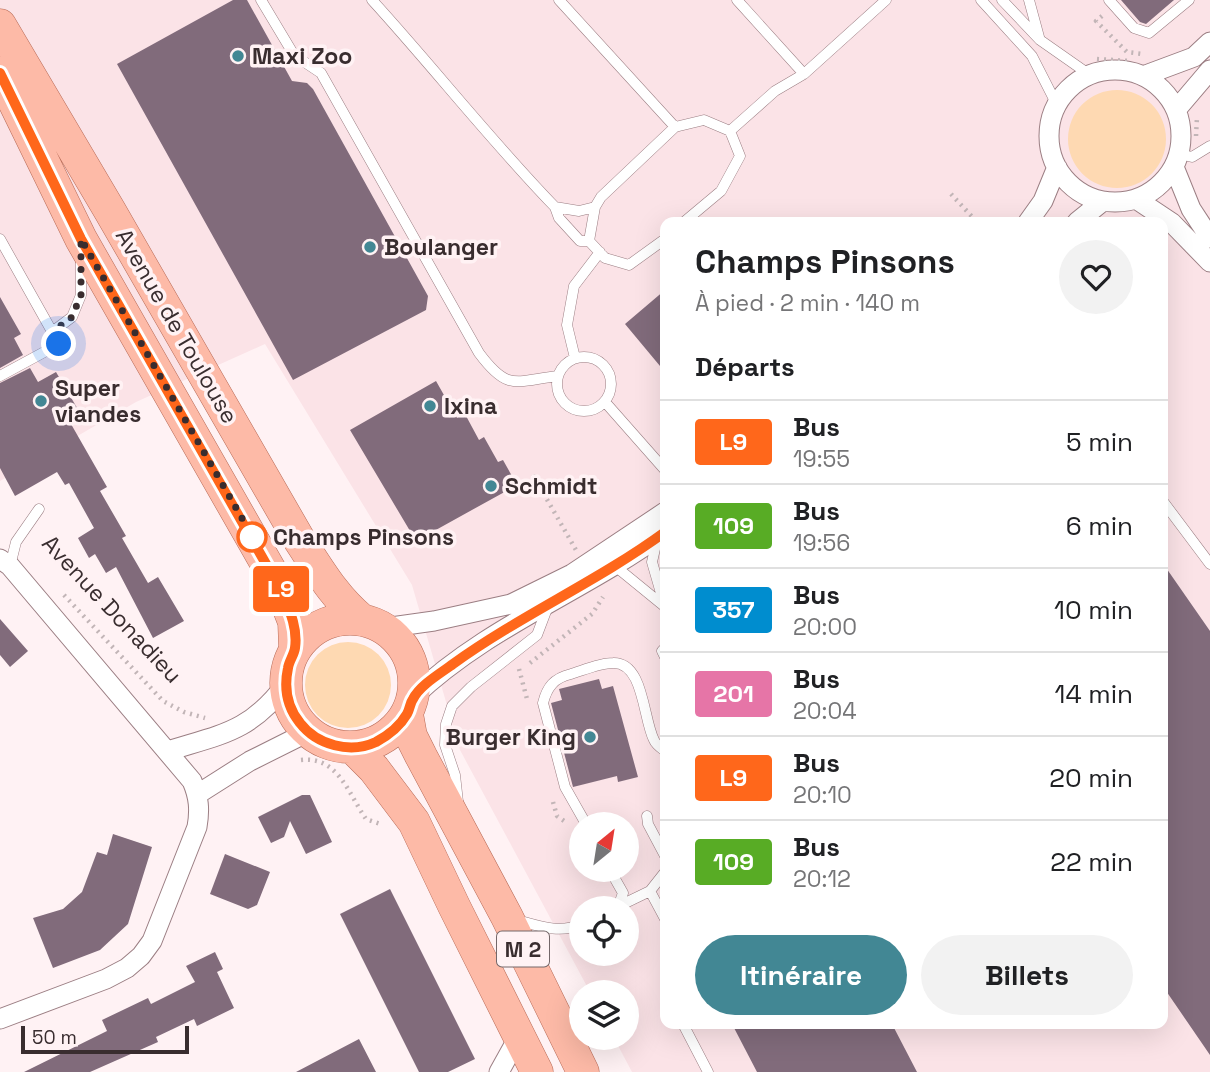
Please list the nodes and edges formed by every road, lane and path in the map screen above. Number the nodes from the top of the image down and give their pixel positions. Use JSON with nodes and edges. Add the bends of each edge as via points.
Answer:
{"nodes":[{"id":1,"x":261,"y":0,"type":"edge"},
{"id":2,"x":372,"y":0,"type":"edge"},
{"id":3,"x":559,"y":0,"type":"edge"},
{"id":4,"x":737,"y":0,"type":"edge"},
{"id":5,"x":886,"y":0,"type":"edge"},
{"id":6,"x":981,"y":0,"type":"edge"},
{"id":7,"x":1002,"y":0,"type":"edge"},
{"id":8,"x":1029,"y":0,"type":"edge"},
{"id":9,"x":1109,"y":0,"type":"edge"},
{"id":10,"x":1189,"y":0,"type":"edge"},
{"id":11,"x":0,"y":25,"type":"edge"},
{"id":12,"x":1040,"y":40,"type":"junction"},
{"id":13,"x":1210,"y":42,"type":"edge"},
{"id":14,"x":1210,"y":70,"type":"edge"},
{"id":15,"x":0,"y":73,"type":"edge"},
{"id":16,"x":804,"y":74,"type":"junction"},
{"id":17,"x":1090,"y":75,"type":"junction"},
{"id":18,"x":1143,"y":76,"type":"junction"},
{"id":19,"x":1057,"y":105,"type":"junction"},
{"id":20,"x":1176,"y":110,"type":"junction"},
{"id":21,"x":675,"y":127,"type":"junction"},
{"id":22,"x":730,"y":131,"type":"junction"},
{"id":23,"x":1210,"y":146,"type":"edge"},
{"id":24,"x":1176,"y":161,"type":"junction"},
{"id":25,"x":1057,"y":167,"type":"junction"},
{"id":26,"x":951,"y":194,"type":"dead end"},
{"id":27,"x":1136,"y":199,"type":"junction"},
{"id":28,"x":1102,"y":201,"type":"junction"},
{"id":29,"x":555,"y":207,"type":"junction"},
{"id":30,"x":595,"y":207,"type":"junction"},
{"id":31,"x":690,"y":217,"type":"edge"},
{"id":32,"x":972,"y":217,"type":"edge"},
{"id":33,"x":1032,"y":217,"type":"edge"},
{"id":34,"x":1083,"y":217,"type":"edge"},
{"id":35,"x":1163,"y":217,"type":"edge"},
{"id":36,"x":1168,"y":220,"type":"edge"},
{"id":37,"x":1210,"y":238,"type":"edge"},
{"id":38,"x":0,"y":239,"type":"edge"},
{"id":39,"x":81,"y":239,"type":"junction"},
{"id":40,"x":589,"y":241,"type":"junction"},
{"id":41,"x":660,"y":243,"type":"edge"},
{"id":42,"x":600,"y":252,"type":"junction"},
{"id":43,"x":1210,"y":262,"type":"edge"},
{"id":44,"x":52,"y":332,"type":"junction"},
{"id":45,"x":575,"y":358,"type":"junction"},
{"id":46,"x":0,"y":376,"type":"edge"},
{"id":47,"x":558,"y":376,"type":"junction"},
{"id":48,"x":605,"y":402,"type":"junction"},
{"id":49,"x":660,"y":464,"type":"edge"},
{"id":50,"x":533,"y":475,"type":"dead end"},
{"id":51,"x":1168,"y":508,"type":"edge"},
{"id":52,"x":39,"y":509,"type":"dead end"},
{"id":53,"x":660,"y":515,"type":"edge"},
{"id":54,"x":660,"y":535,"type":"edge"},
{"id":55,"x":660,"y":537,"type":"edge"},
{"id":56,"x":578,"y":553,"type":"dead end"},
{"id":57,"x":5,"y":562,"type":"edge"},
{"id":58,"x":1210,"y":564,"type":"edge"},
{"id":59,"x":622,"y":572,"type":"junction"},
{"id":60,"x":660,"y":590,"type":"edge"},
{"id":61,"x":62,"y":592,"type":"dead end"},
{"id":62,"x":660,"y":603,"type":"edge"},
{"id":63,"x":549,"y":604,"type":"junction"},
{"id":64,"x":373,"y":624,"type":"junction"},
{"id":65,"x":295,"y":649,"type":"junction"},
{"id":66,"x":507,"y":676,"type":"dead end"},
{"id":67,"x":286,"y":684,"type":"junction"},
{"id":68,"x":410,"y":706,"type":"junction"},
{"id":69,"x":206,"y":719,"type":"dead end"},
{"id":70,"x":308,"y":732,"type":"junction"},
{"id":71,"x":660,"y":747,"type":"edge"},
{"id":72,"x":352,"y":748,"type":"junction"},
{"id":73,"x":167,"y":751,"type":"junction"},
{"id":74,"x":294,"y":763,"type":"dead end"},
{"id":75,"x":198,"y":794,"type":"junction"},
{"id":76,"x":579,"y":812,"type":"edge"},
{"id":77,"x":647,"y":816,"type":"dead end"},
{"id":78,"x":389,"y":825,"type":"dead end"},
{"id":79,"x":460,"y":827,"type":"junction"},
{"id":80,"x":660,"y":847,"type":"edge"},
{"id":81,"x":660,"y":878,"type":"edge"},
{"id":82,"x":650,"y":891,"type":"junction"},
{"id":83,"x":639,"y":896,"type":"edge"},
{"id":84,"x":660,"y":910,"type":"edge"},
{"id":85,"x":507,"y":917,"type":"junction"},
{"id":86,"x":569,"y":930,"type":"edge"},
{"id":87,"x":0,"y":1019,"type":"edge"},
{"id":88,"x":686,"y":1029,"type":"edge"},
{"id":89,"x":519,"y":1036,"type":"junction"},
{"id":90,"x":499,"y":1072,"type":"edge"},
{"id":91,"x":537,"y":1072,"type":"edge"},
{"id":92,"x":583,"y":1072,"type":"edge"},
{"id":93,"x":708,"y":1072,"type":"edge"}],
"edges":[{"from":1,"to":47,"type":"lane","via":[[294,55],[321,74],[494,372],[515,383]]},
{"from":2,"to":29,"type":"lane"},
{"from":3,"to":21,"type":"lane"},
{"from":4,"to":16,"type":"lane"},
{"from":5,"to":16,"type":"lane"},
{"from":6,"to":19,"type":"lane","via":[[1032,56]]},
{"from":7,"to":12,"type":"lane"},
{"from":8,"to":12,"type":"lane"},
{"from":9,"to":10,"type":"lane","via":[[1134,28],[1149,33]]},
{"from":11,"to":64,"type":"main road","name":"Avenue de Toulouse","via":[[300,541],[346,607]]},
{"from":12,"to":17,"type":"lane"},
{"from":13,"to":18,"type":"street","via":[[1194,57]]},
{"from":14,"to":20,"type":"street"},
{"from":15,"to":39,"type":"main road","name":"Avenue de Toulouse"},
{"from":16,"to":22,"type":"lane","via":[[775,91]]},
{"from":17,"to":18,"type":"street","via":[[1119,70]]},
{"from":17,"to":19,"type":"street","via":[[1070,88]]},
{"from":18,"to":20,"type":"street","via":[[1162,90]]},
{"from":19,"to":25,"type":"street","via":[[1049,129]]},
{"from":20,"to":24,"type":"street","via":[[1181,130]]},
{"from":21,"to":22,"type":"lane","via":[[704,120]]},
{"from":21,"to":30,"type":"lane"},
{"from":22,"to":31,"type":"lane","via":[[740,156],[721,191]]},
{"from":23,"to":24,"type":"lane"},
{"from":24,"to":27,"type":"street","via":[[1160,185]]},
{"from":24,"to":37,"type":"street","via":[[1192,209]]},
{"from":25,"to":28,"type":"street","via":[[1075,189]]},
{"from":25,"to":33,"type":"street"},
{"from":26,"to":32,"type":"path"},
{"from":27,"to":28,"type":"street"},
{"from":27,"to":35,"type":"street"},
{"from":28,"to":34,"type":"street"},
{"from":29,"to":30,"type":"lane","via":[[579,211]]},
{"from":29,"to":40,"type":"lane","via":[[580,242]]},
{"from":30,"to":40,"type":"lane"},
{"from":36,"to":43,"type":"street"},
{"from":38,"to":44,"type":"lane"},
{"from":39,"to":44,"type":"lane","via":[[81,295],[72,317]]},
{"from":39,"to":65,"type":"main road","name":"Avenue de Toulouse","via":[[277,582],[294,622]]},
{"from":40,"to":42,"type":"lane"},
{"from":41,"to":42,"type":"lane","via":[[629,265]]},
{"from":42,"to":45,"type":"lane","via":[[574,286],[566,325]]},
{"from":44,"to":46,"type":"lane","via":[[59,344]]},
{"from":45,"to":47,"type":"lane"},
{"from":45,"to":48,"type":"lane","via":[[595,359],[609,373],[612,383]]},
{"from":47,"to":48,"type":"lane","via":[[559,396],[574,410],[597,409]]},
{"from":48,"to":49,"type":"lane"},
{"from":50,"to":56,"type":"path"},
{"from":51,"to":58,"type":"lane"},
{"from":52,"to":57,"type":"lane"},
{"from":53,"to":64,"type":"street","via":[[583,567],[511,604],[434,621]]},
{"from":54,"to":59,"type":"street"},
{"from":55,"to":60,"type":"lane","via":[[652,562]]},
{"from":57,"to":73,"type":"street","name":"Avenue Donadieu"},
{"from":59,"to":62,"type":"lane"},
{"from":59,"to":63,"type":"street"},
{"from":59,"to":66,"type":"path","via":[[592,614],[538,659]]},
{"from":61,"to":69,"type":"path","name":"Avenue Donadieu","via":[[163,701]]},
{"from":63,"to":68,"type":"street","via":[[454,663]]},
{"from":63,"to":79,"type":"lane","via":[[537,635],[452,706],[444,745],[455,775]]},
{"from":64,"to":65,"type":"main road","via":[[343,619],[324,624]]},
{"from":64,"to":68,"type":"main road","via":[[397,638],[410,659],[415,682]]},
{"from":65,"to":67,"type":"main road"},
{"from":67,"to":70,"type":"main road","via":[[292,710]]},
{"from":67,"to":73,"type":"street","via":[[272,702],[238,729]]},
{"from":68,"to":72,"type":"main road","via":[[394,731],[374,743]]},
{"from":68,"to":79,"type":"main road","number":"M 2","via":[[411,736]]},
{"from":70,"to":72,"type":"main road","via":[[329,744]]},
{"from":70,"to":75,"type":"street"},
{"from":71,"to":76,"type":"lane","via":[[649,730],[631,669],[613,663],[553,681],[543,703],[565,787]]},
{"from":72,"to":89,"type":"main road","number":"M 2","via":[[414,822]]},
{"from":73,"to":75,"type":"street","name":"Avenue Donadieu"},
{"from":74,"to":78,"type":"path","via":[[303,759],[332,767],[366,819]]},
{"from":75,"to":87,"type":"street","via":[[197,827],[152,941],[141,956],[106,979]]},
{"from":77,"to":80,"type":"lane"},
{"from":79,"to":85,"type":"main road","number":"M 2"},
{"from":81,"to":82,"type":"lane"},
{"from":82,"to":83,"type":"lane"},
{"from":82,"to":84,"type":"lane"},
{"from":85,"to":86,"type":"lane"},
{"from":85,"to":92,"type":"main road","number":"M 2"},
{"from":88,"to":93,"type":"lane"},
{"from":89,"to":90,"type":"street"},
{"from":89,"to":91,"type":"main road","number":"M 2"}]}
